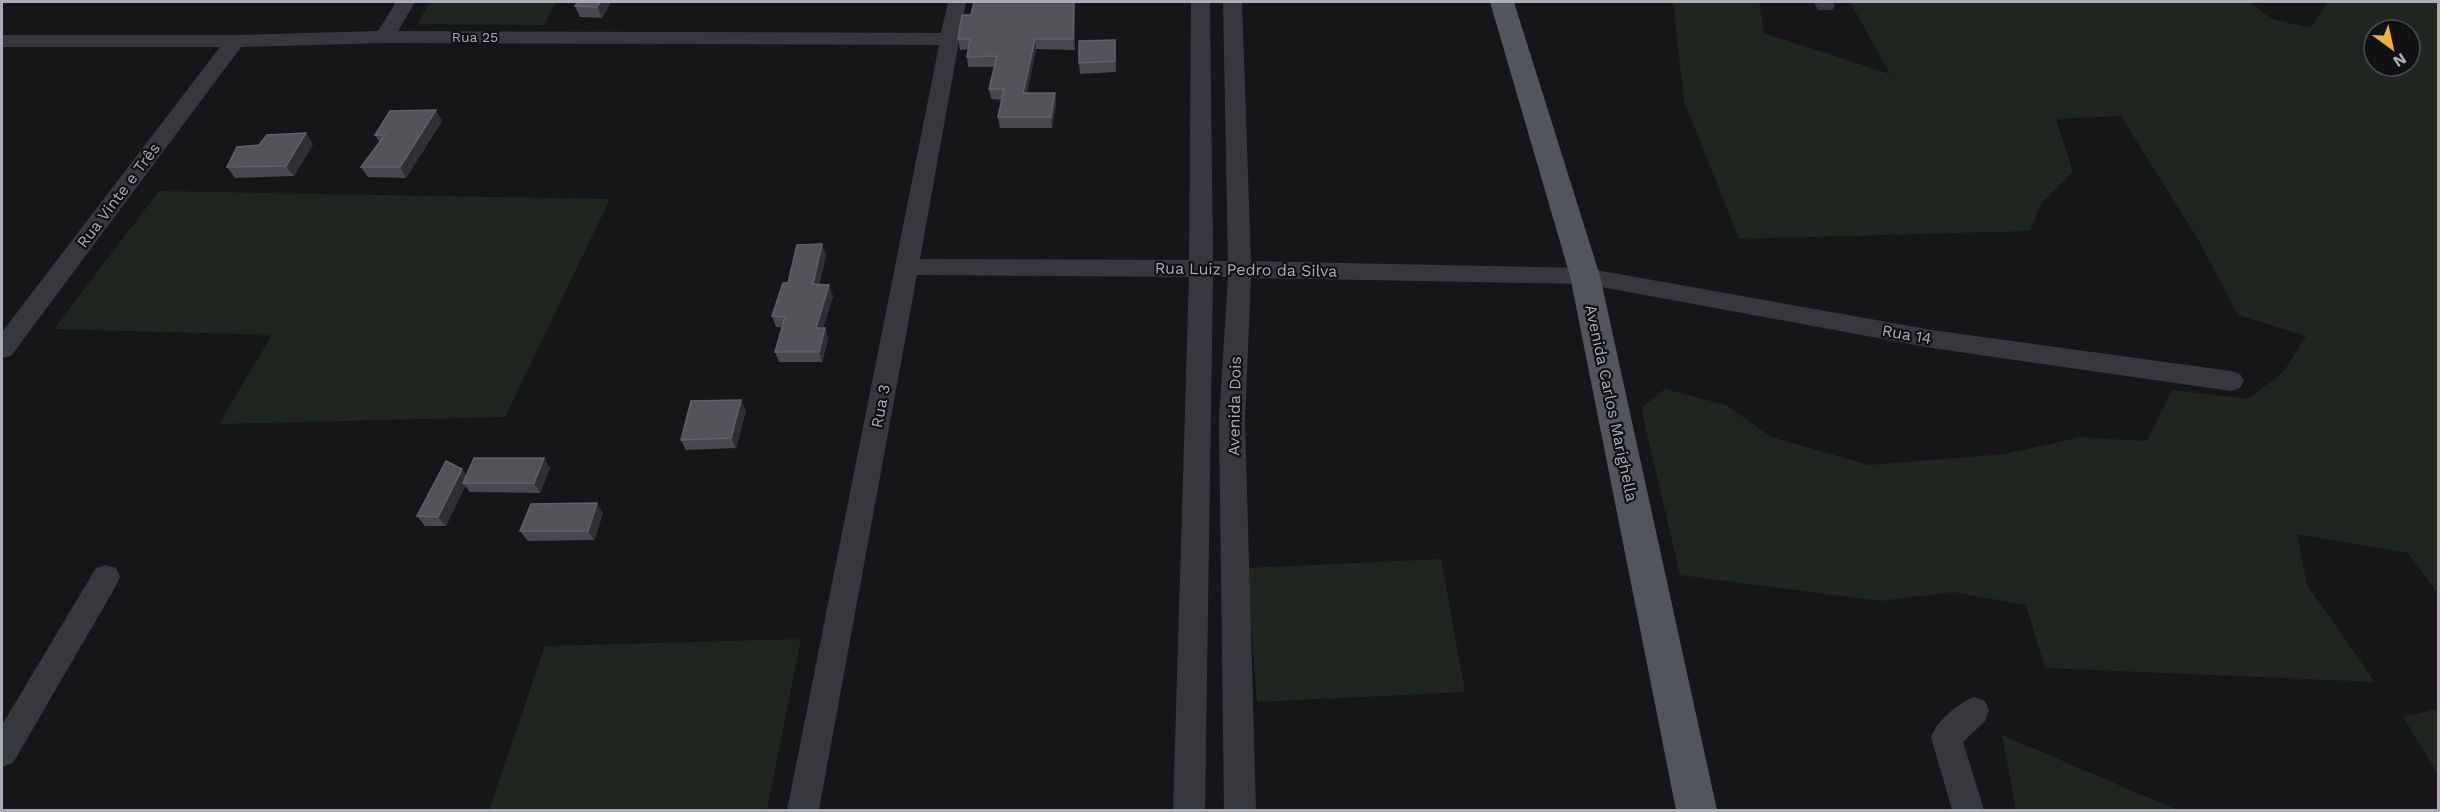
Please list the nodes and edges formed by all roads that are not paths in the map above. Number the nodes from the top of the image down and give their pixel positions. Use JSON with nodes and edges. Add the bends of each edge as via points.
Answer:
{"nodes":[{"id":1,"x":405,"y":2,"type":"edge"},
{"id":2,"x":957,"y":2,"type":"edge"},
{"id":3,"x":1201,"y":2,"type":"edge"},
{"id":4,"x":1233,"y":2,"type":"edge"},
{"id":5,"x":1502,"y":2,"type":"edge"},
{"id":6,"x":385,"y":37,"type":"junction"},
{"id":7,"x":949,"y":39,"type":"junction"},
{"id":8,"x":235,"y":41,"type":"junction"},
{"id":9,"x":2,"y":42,"type":"edge"},
{"id":10,"x":906,"y":267,"type":"junction"},
{"id":11,"x":1201,"y":268,"type":"junction"},
{"id":12,"x":1240,"y":269,"type":"junction"},
{"id":13,"x":1585,"y":276,"type":"junction"},
{"id":14,"x":2,"y":349,"type":"edge"},
{"id":15,"x":2231,"y":381,"type":"dead end"},
{"id":16,"x":106,"y":577,"type":"dead end"},
{"id":17,"x":1974,"y":711,"type":"dead end"},
{"id":18,"x":2,"y":753,"type":"edge"},
{"id":19,"x":803,"y":810,"type":"edge"},
{"id":20,"x":1189,"y":810,"type":"edge"},
{"id":21,"x":1240,"y":810,"type":"edge"},
{"id":22,"x":1697,"y":810,"type":"edge"},
{"id":23,"x":1968,"y":810,"type":"edge"}],
"edges":[{"from":1,"to":6,"type":"street"},
{"from":2,"to":7,"type":"street","name":"Rua 3"},
{"from":3,"to":11,"type":"street"},
{"from":4,"to":12,"type":"street","name":"Avenida Dois"},
{"from":5,"to":13,"type":"main road","name":"Avenida Carlos Marighella"},
{"from":6,"to":7,"type":"street","name":"Rua 25"},
{"from":6,"to":8,"type":"street","name":"Rua 25"},
{"from":7,"to":10,"type":"street","name":"Rua 3"},
{"from":8,"to":9,"type":"street","name":"Rua 25"},
{"from":8,"to":14,"type":"street","name":"Rua Vinte e Três"},
{"from":10,"to":11,"type":"street","name":"Rua Luiz Pedro da Silva"},
{"from":10,"to":19,"type":"street","name":"Rua 3"},
{"from":11,"to":12,"type":"street","name":"Rua Luiz Pedro da Silva"},
{"from":11,"to":20,"type":"street"},
{"from":12,"to":13,"type":"street","name":"Rua Luiz Pedro da Silva"},
{"from":12,"to":21,"type":"street","name":"Avenida Dois","via":[[1232,420]]},
{"from":13,"to":15,"type":"street","name":"Rua 14","via":[[1932,339]]},
{"from":13,"to":22,"type":"main road","name":"Avenida Carlos Marighella"},
{"from":16,"to":18,"type":"street"},
{"from":17,"to":23,"type":"street","via":[[1946,737]]}]}
